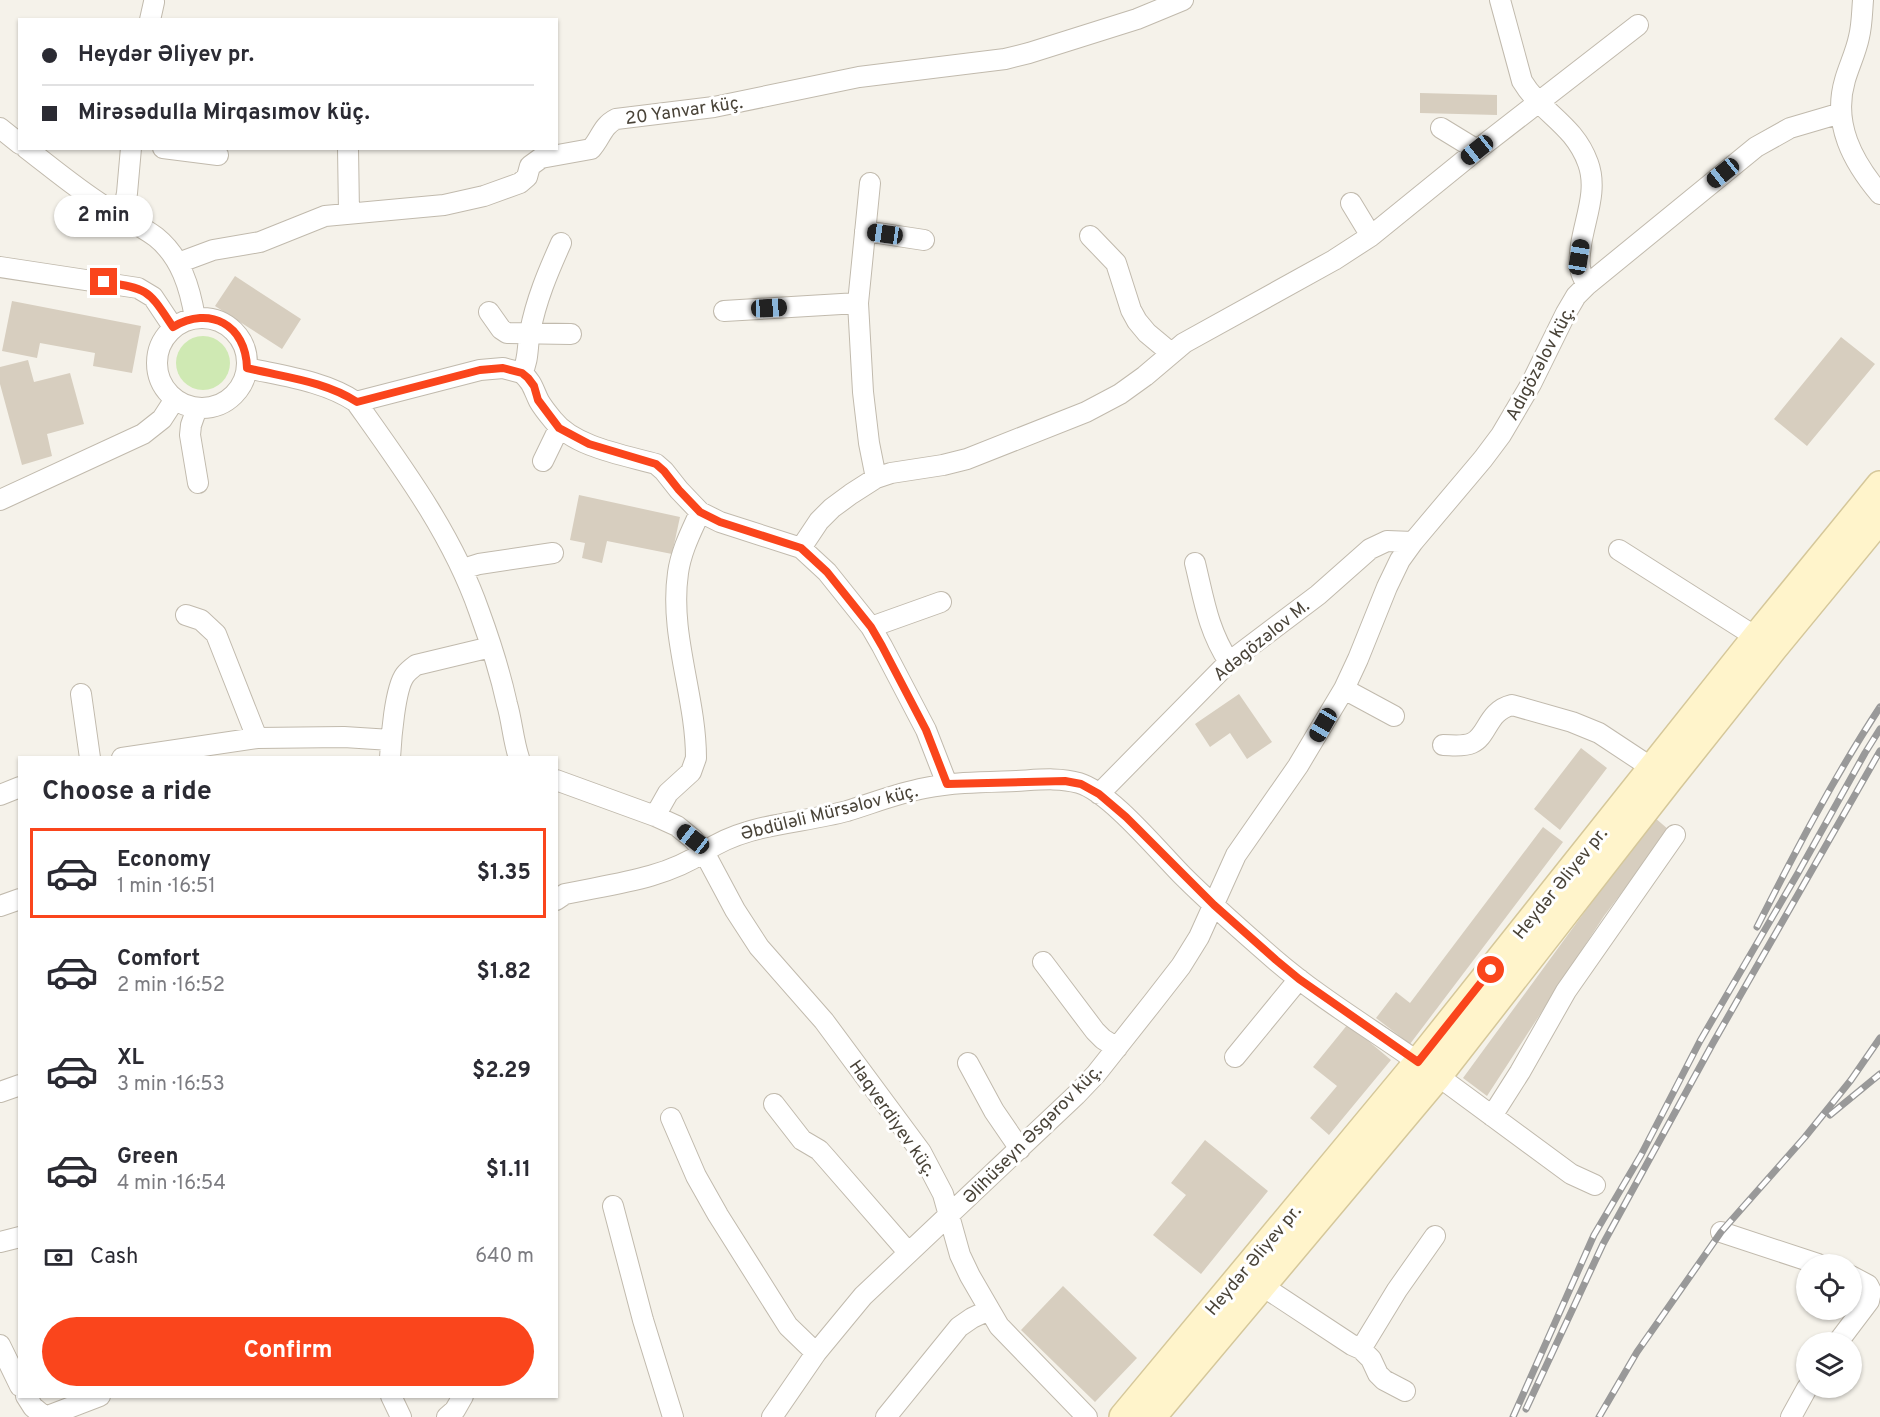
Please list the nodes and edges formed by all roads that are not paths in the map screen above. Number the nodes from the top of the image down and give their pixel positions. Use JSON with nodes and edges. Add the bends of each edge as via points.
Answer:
{"nodes":[{"id":1,"x":1183,"y":0,"type":"edge"},
{"id":2,"x":1500,"y":0,"type":"edge"},
{"id":3,"x":1863,"y":0,"type":"edge"},
{"id":4,"x":1638,"y":25,"type":"dead end"},
{"id":5,"x":1538,"y":102,"type":"junction"},
{"id":6,"x":1841,"y":113,"type":"junction"},
{"id":7,"x":0,"y":128,"type":"edge"},
{"id":8,"x":1441,"y":129,"type":"dead end"},
{"id":9,"x":18,"y":142,"type":"edge"},
{"id":10,"x":29,"y":150,"type":"edge"},
{"id":11,"x":131,"y":150,"type":"edge"},
{"id":12,"x":179,"y":150,"type":"edge"},
{"id":13,"x":348,"y":150,"type":"edge"},
{"id":14,"x":1477,"y":150,"type":"junction"},
{"id":15,"x":218,"y":155,"type":"dead end"},
{"id":16,"x":870,"y":183,"type":"dead end"},
{"id":17,"x":1880,"y":194,"type":"edge"},
{"id":18,"x":1351,"y":203,"type":"dead end"},
{"id":19,"x":349,"y":213,"type":"junction"},
{"id":20,"x":122,"y":217,"type":"junction"},
{"id":21,"x":865,"y":231,"type":"junction"},
{"id":22,"x":1090,"y":236,"type":"dead end"},
{"id":23,"x":1371,"y":236,"type":"junction"},
{"id":24,"x":924,"y":240,"type":"dead end"},
{"id":25,"x":561,"y":243,"type":"dead end"},
{"id":26,"x":178,"y":263,"type":"junction"},
{"id":27,"x":0,"y":267,"type":"edge"},
{"id":28,"x":1587,"y":285,"type":"junction"},
{"id":29,"x":858,"y":303,"type":"junction"},
{"id":30,"x":724,"y":311,"type":"dead end"},
{"id":31,"x":489,"y":312,"type":"dead end"},
{"id":32,"x":195,"y":318,"type":"junction"},
{"id":33,"x":173,"y":327,"type":"junction"},
{"id":34,"x":529,"y":334,"type":"junction"},
{"id":35,"x":571,"y":334,"type":"dead end"},
{"id":36,"x":1171,"y":353,"type":"junction"},
{"id":37,"x":247,"y":368,"type":"junction"},
{"id":38,"x":522,"y":373,"type":"junction"},
{"id":39,"x":175,"y":399,"type":"junction"},
{"id":40,"x":357,"y":402,"type":"junction"},
{"id":41,"x":197,"y":408,"type":"junction"},
{"id":42,"x":559,"y":428,"type":"junction"},
{"id":43,"x":543,"y":461,"type":"dead end"},
{"id":44,"x":876,"y":478,"type":"junction"},
{"id":45,"x":198,"y":483,"type":"dead end"},
{"id":46,"x":1880,"y":485,"type":"edge"},
{"id":47,"x":0,"y":500,"type":"edge"},
{"id":48,"x":700,"y":512,"type":"junction"},
{"id":49,"x":1880,"y":519,"type":"edge"},
{"id":50,"x":1413,"y":542,"type":"junction"},
{"id":51,"x":801,"y":548,"type":"junction"},
{"id":52,"x":1619,"y":550,"type":"dead end"},
{"id":53,"x":554,"y":553,"type":"dead end"},
{"id":54,"x":1195,"y":563,"type":"dead end"},
{"id":55,"x":463,"y":569,"type":"junction"},
{"id":56,"x":941,"y":602,"type":"dead end"},
{"id":57,"x":186,"y":615,"type":"dead end"},
{"id":58,"x":871,"y":627,"type":"junction"},
{"id":59,"x":1756,"y":637,"type":"junction"},
{"id":60,"x":491,"y":647,"type":"junction"},
{"id":61,"x":1229,"y":662,"type":"junction"},
{"id":62,"x":1344,"y":689,"type":"junction"},
{"id":63,"x":81,"y":694,"type":"dead end"},
{"id":64,"x":1394,"y":716,"type":"dead end"},
{"id":65,"x":257,"y":738,"type":"junction"},
{"id":66,"x":1443,"y":745,"type":"dead end"},
{"id":67,"x":390,"y":749,"type":"edge"},
{"id":68,"x":90,"y":756,"type":"edge"},
{"id":69,"x":136,"y":756,"type":"edge"},
{"id":70,"x":519,"y":756,"type":"edge"},
{"id":71,"x":1652,"y":768,"type":"junction"},
{"id":72,"x":558,"y":781,"type":"edge"},
{"id":73,"x":947,"y":784,"type":"junction"},
{"id":74,"x":18,"y":788,"type":"edge"},
{"id":75,"x":1099,"y":794,"type":"junction"},
{"id":76,"x":0,"y":795,"type":"edge"},
{"id":77,"x":655,"y":816,"type":"junction"},
{"id":78,"x":1675,"y":835,"type":"dead end"},
{"id":79,"x":704,"y":852,"type":"junction"},
{"id":80,"x":558,"y":899,"type":"edge"},
{"id":81,"x":18,"y":900,"type":"edge"},
{"id":82,"x":1214,"y":905,"type":"junction"},
{"id":83,"x":0,"y":906,"type":"edge"},
{"id":84,"x":1043,"y":962,"type":"dead end"},
{"id":85,"x":1299,"y":979,"type":"junction"},
{"id":86,"x":1117,"y":1048,"type":"junction"},
{"id":87,"x":1235,"y":1057,"type":"dead end"},
{"id":88,"x":968,"y":1063,"type":"dead end"},
{"id":89,"x":1428,"y":1069,"type":"junction"},
{"id":90,"x":18,"y":1085,"type":"edge"},
{"id":91,"x":0,"y":1092,"type":"edge"},
{"id":92,"x":774,"y":1104,"type":"dead end"},
{"id":93,"x":1492,"y":1116,"type":"junction"},
{"id":94,"x":671,"y":1118,"type":"dead end"},
{"id":95,"x":1020,"y":1149,"type":"junction"},
{"id":96,"x":1595,"y":1185,"type":"dead end"},
{"id":97,"x":614,"y":1206,"type":"dead end"},
{"id":98,"x":950,"y":1215,"type":"junction"},
{"id":99,"x":1721,"y":1232,"type":"dead end"},
{"id":100,"x":1435,"y":1236,"type":"dead end"},
{"id":101,"x":18,"y":1238,"type":"edge"},
{"id":102,"x":0,"y":1242,"type":"edge"},
{"id":103,"x":908,"y":1252,"type":"junction"},
{"id":104,"x":1796,"y":1257,"type":"edge"},
{"id":105,"x":1862,"y":1282,"type":"edge"},
{"id":106,"x":1261,"y":1285,"type":"junction"},
{"id":107,"x":989,"y":1310,"type":"junction"},
{"id":108,"x":1862,"y":1310,"type":"edge"},
{"id":109,"x":1855,"y":1320,"type":"edge"},
{"id":110,"x":1846,"y":1332,"type":"edge"},
{"id":111,"x":0,"y":1345,"type":"edge"},
{"id":112,"x":1361,"y":1348,"type":"junction"},
{"id":113,"x":816,"y":1353,"type":"junction"},
{"id":114,"x":18,"y":1382,"type":"edge"},
{"id":115,"x":1405,"y":1391,"type":"dead end"},
{"id":116,"x":27,"y":1398,"type":"edge"},
{"id":117,"x":95,"y":1398,"type":"edge"},
{"id":118,"x":392,"y":1398,"type":"edge"},
{"id":119,"x":462,"y":1398,"type":"edge"},
{"id":120,"x":1801,"y":1398,"type":"edge"},
{"id":121,"x":1077,"y":1414,"type":"edge"},
{"id":122,"x":45,"y":1417,"type":"edge"},
{"id":123,"x":401,"y":1417,"type":"edge"},
{"id":124,"x":447,"y":1417,"type":"edge"},
{"id":125,"x":673,"y":1417,"type":"edge"},
{"id":126,"x":772,"y":1417,"type":"edge"},
{"id":127,"x":886,"y":1417,"type":"edge"},
{"id":128,"x":1123,"y":1417,"type":"edge"},
{"id":129,"x":1152,"y":1417,"type":"edge"},
{"id":130,"x":1791,"y":1417,"type":"edge"}],
"edges":[{"from":1,"to":19,"type":"street","name":"20 Yanvar küç.","via":[[1137,19],[1005,59],[859,77],[714,107],[616,119],[608,123],[591,149],[542,158],[530,166],[527,177],[510,188],[444,205]]},
{"from":2,"to":5,"type":"street","via":[[1522,81]]},
{"from":3,"to":6,"type":"street","via":[[1860,36],[1844,81]]},
{"from":4,"to":5,"type":"street"},
{"from":5,"to":14,"type":"street"},
{"from":5,"to":28,"type":"street","via":[[1569,130],[1588,163],[1592,195],[1579,257]]},
{"from":6,"to":17,"type":"street","via":[[1851,151]]},
{"from":6,"to":28,"type":"street","name":"Adıgözəlov küç.","via":[[1797,126],[1756,147]]},
{"from":7,"to":9,"type":"street"},
{"from":8,"to":14,"type":"street"},
{"from":10,"to":20,"type":"street"},
{"from":11,"to":20,"type":"street"},
{"from":12,"to":15,"type":"street"},
{"from":13,"to":19,"type":"street"},
{"from":14,"to":23,"type":"street"},
{"from":16,"to":21,"type":"street"},
{"from":18,"to":23,"type":"street"},
{"from":19,"to":26,"type":"street","name":"20 Yanvar küç.","via":[[325,216],[260,242],[213,250]]},
{"from":20,"to":26,"type":"street","via":[[156,237]]},
{"from":21,"to":24,"type":"street"},
{"from":21,"to":29,"type":"street"},
{"from":22,"to":36,"type":"street","via":[[1116,263],[1137,321]]},
{"from":23,"to":36,"type":"street"},
{"from":25,"to":34,"type":"street","via":[[542,285]]},
{"from":26,"to":32,"type":"street","via":[[190,291]]},
{"from":27,"to":33,"type":"street","via":[[138,288],[153,297]]},
{"from":28,"to":50,"type":"street","name":"Adıgözəlov küç.","via":[[1566,313],[1501,435]]},
{"from":29,"to":30,"type":"street"},
{"from":29,"to":44,"type":"street","via":[[864,402]]},
{"from":31,"to":34,"type":"street","via":[[501,329]]},
{"from":32,"to":33,"type":"street"},
{"from":32,"to":37,"type":"street","via":[[229,326],[243,345]]},
{"from":33,"to":39,"type":"street","via":[[159,346],[157,370],[166,391]]},
{"from":34,"to":35,"type":"street"},
{"from":34,"to":38,"type":"street"},
{"from":36,"to":44,"type":"street","via":[[1120,394],[1058,424],[967,459]]},
{"from":37,"to":40,"type":"street","via":[[324,387]]},
{"from":37,"to":41,"type":"street","via":[[244,380],[230,399],[220,405]]},
{"from":38,"to":40,"type":"street","via":[[503,368],[480,370]]},
{"from":38,"to":42,"type":"street"},
{"from":39,"to":41,"type":"street"},
{"from":39,"to":47,"type":"street","via":[[162,419],[143,434]]},
{"from":40,"to":55,"type":"street","via":[[418,490]]},
{"from":41,"to":45,"type":"street","via":[[190,435]]},
{"from":42,"to":43,"type":"street"},
{"from":42,"to":48,"type":"street","via":[[589,444],[656,464]]},
{"from":44,"to":51,"type":"street","via":[[832,508]]},
{"from":46,"to":59,"type":"main road","name":"Heydər Əliyev pr."},
{"from":48,"to":51,"type":"street"},
{"from":48,"to":77,"type":"street","via":[[684,548],[675,604],[696,758],[691,772],[668,793]]},
{"from":49,"to":89,"type":"main road","name":"Heydər Əliyev pr."},
{"from":50,"to":61,"type":"street","name":"Adəgözəlov M.","via":[[1387,541],[1370,549],[1318,595]]},
{"from":50,"to":62,"type":"street","name":"Əlihüseyn Əsgərov küç.","via":[[1387,587]]},
{"from":51,"to":58,"type":"street","via":[[827,572]]},
{"from":52,"to":59,"type":"street"},
{"from":53,"to":55,"type":"street"},
{"from":54,"to":61,"type":"street","via":[[1211,629]]},
{"from":55,"to":60,"type":"street"},
{"from":56,"to":58,"type":"street"},
{"from":57,"to":65,"type":"street","via":[[201,620],[216,634]]},
{"from":58,"to":73,"type":"street","via":[[926,730]]},
{"from":59,"to":71,"type":"main road","name":"Heydər Əliyev pr."},
{"from":60,"to":67,"type":"street","via":[[416,665],[406,673]]},
{"from":60,"to":70,"type":"street"},
{"from":61,"to":75,"type":"street","name":"Adəgözəlov M."},
{"from":62,"to":64,"type":"street"},
{"from":62,"to":82,"type":"street","name":"Əlihüseyn Əsgərov küç.","via":[[1298,766],[1236,855]]},
{"from":63,"to":68,"type":"street"},
{"from":65,"to":67,"type":"street","via":[[344,737]]},
{"from":65,"to":69,"type":"street"},
{"from":66,"to":71,"type":"street","via":[[1475,742],[1495,714],[1512,705],[1599,733]]},
{"from":71,"to":89,"type":"main road","name":"Heydər Əliyev pr."},
{"from":72,"to":77,"type":"street"},
{"from":73,"to":75,"type":"street","name":"Əbdüləli Mürsəlov küç.","via":[[1065,781]]},
{"from":73,"to":79,"type":"street","name":"Əbdüləli Mürsəlov küç.","via":[[829,816],[735,835]]},
{"from":74,"to":76,"type":"street"},
{"from":75,"to":82,"type":"street","name":"Əbdüləli Mürsəlov küç."},
{"from":77,"to":79,"type":"street","via":[[676,826]]},
{"from":78,"to":93,"type":"street","via":[[1566,991]]},
{"from":79,"to":80,"type":"street","name":"Əbdüləli Mürsəlov küç.","via":[[661,873]]},
{"from":79,"to":98,"type":"street","name":"Haqverdiyev küç.","via":[[755,941],[824,1021],[921,1152]]},
{"from":81,"to":83,"type":"street"},
{"from":82,"to":85,"type":"street","name":"Əbdüləli Mürsəlov küç."},
{"from":82,"to":86,"type":"street","name":"Əlihüseyn Əsgərov küç.","via":[[1181,966]]},
{"from":84,"to":86,"type":"street","via":[[1095,1030]]},
{"from":85,"to":87,"type":"street"},
{"from":85,"to":89,"type":"street","name":"Əbdüləli Mürsəlov küç."},
{"from":86,"to":95,"type":"street","name":"Əlihüseyn Əsgərov küç."},
{"from":88,"to":95,"type":"street"},
{"from":89,"to":93,"type":"street","name":"Əbdüləli Mürsəlov küç."},
{"from":89,"to":106,"type":"main road","name":"Heydər Əliyev pr."},
{"from":89,"to":128,"type":"main road","name":"Heydər Əliyev pr."},
{"from":90,"to":91,"type":"street"},
{"from":92,"to":103,"type":"street","via":[[802,1140],[828,1159]]},
{"from":93,"to":96,"type":"street","name":"Əbdüləli Mürsəlov küç.","via":[[1571,1174]]},
{"from":94,"to":113,"type":"street","via":[[718,1215],[788,1326]]},
{"from":95,"to":98,"type":"street","name":"Əlihüseyn Əsgərov küç."},
{"from":97,"to":125,"type":"street","via":[[646,1332]]},
{"from":98,"to":103,"type":"street","name":"Əlihüseyn Əsgərov küç."},
{"from":98,"to":107,"type":"street","name":"Haqverdiyev küç.","via":[[960,1255]]},
{"from":99,"to":104,"type":"street"},
{"from":100,"to":112,"type":"street"},
{"from":101,"to":102,"type":"street"},
{"from":103,"to":113,"type":"street","name":"Əlihüseyn Əsgərov küç.","via":[[863,1296]]},
{"from":105,"to":108,"type":"street","via":[[1871,1291]]},
{"from":106,"to":112,"type":"street","via":[[1352,1346]]},
{"from":106,"to":129,"type":"main road","name":"Heydər Əliyev pr."},
{"from":107,"to":121,"type":"street","name":"Haqverdiyev küç."},
{"from":107,"to":127,"type":"street","via":[[959,1327]]},
{"from":109,"to":110,"type":"street"},
{"from":111,"to":114,"type":"street"},
{"from":112,"to":115,"type":"street","via":[[1384,1380]]},
{"from":113,"to":126,"type":"street","name":"Əlihüseyn Əsgərov küç."},
{"from":116,"to":122,"type":"street"},
{"from":117,"to":122,"type":"street"},
{"from":118,"to":123,"type":"street"},
{"from":119,"to":124,"type":"street"},
{"from":120,"to":130,"type":"street"}]}
